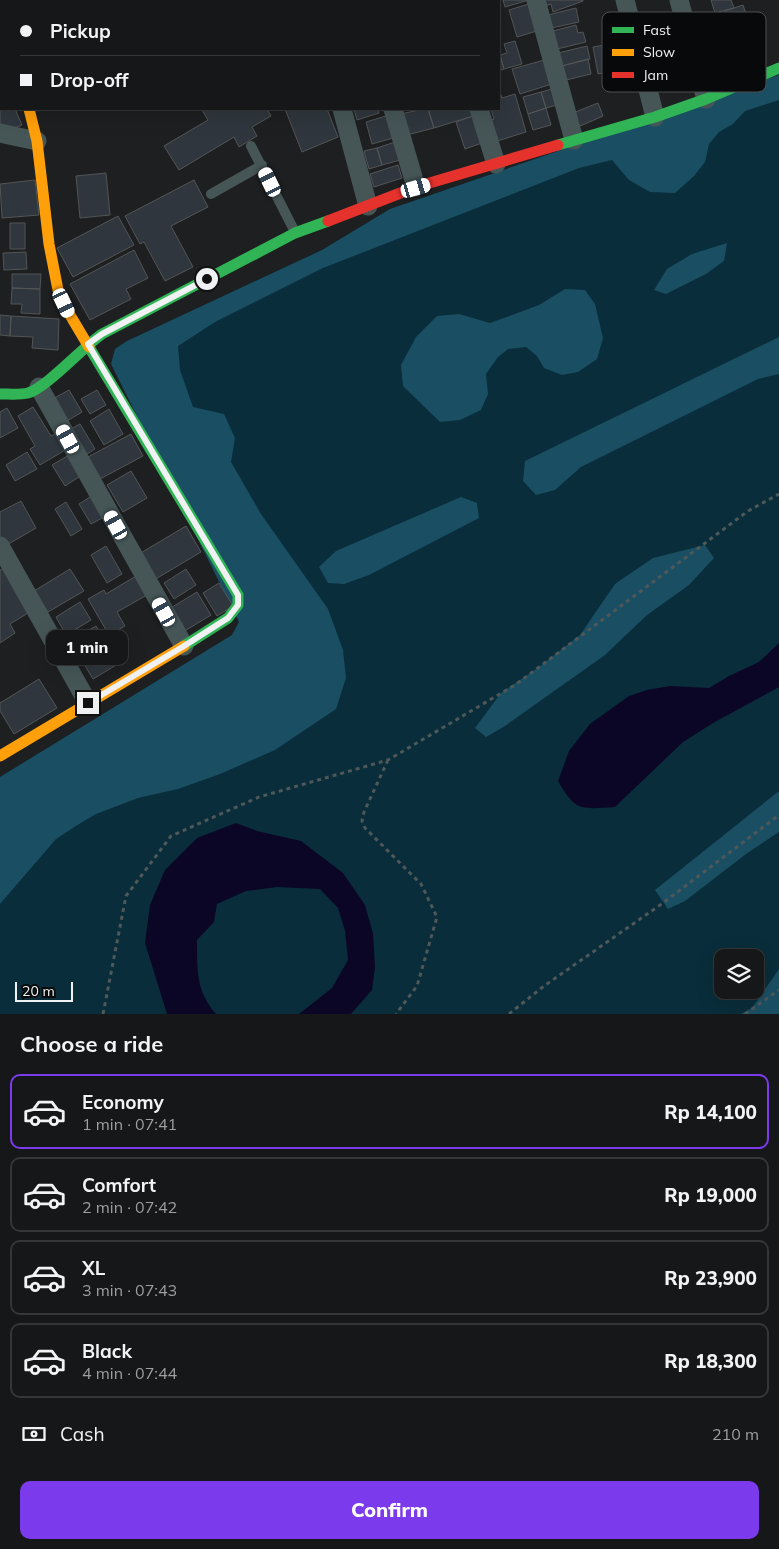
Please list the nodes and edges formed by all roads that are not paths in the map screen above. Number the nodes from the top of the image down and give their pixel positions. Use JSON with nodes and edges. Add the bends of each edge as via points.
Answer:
{"nodes":[{"id":1,"x":536,"y":0,"type":"edge"},
{"id":2,"x":779,"y":68,"type":"edge"},
{"id":3,"x":766,"y":74,"type":"edge"},
{"id":4,"x":649,"y":92,"type":"edge"},
{"id":5,"x":704,"y":92,"type":"edge"},
{"id":6,"x":722,"y":92,"type":"edge"},
{"id":7,"x":706,"y":99,"type":"junction"},
{"id":8,"x":29,"y":110,"type":"edge"},
{"id":9,"x":342,"y":110,"type":"edge"},
{"id":10,"x":394,"y":110,"type":"edge"},
{"id":11,"x":479,"y":110,"type":"edge"},
{"id":12,"x":655,"y":117,"type":"junction"},
{"id":13,"x":0,"y":133,"type":"edge"},
{"id":14,"x":574,"y":140,"type":"junction"},
{"id":15,"x":37,"y":141,"type":"junction"},
{"id":16,"x":251,"y":146,"type":"dead end"},
{"id":17,"x":496,"y":164,"type":"junction"},
{"id":18,"x":262,"y":165,"type":"junction"},
{"id":19,"x":416,"y":188,"type":"junction"},
{"id":20,"x":211,"y":194,"type":"dead end"},
{"id":21,"x":368,"y":206,"type":"junction"},
{"id":22,"x":295,"y":233,"type":"junction"},
{"id":23,"x":88,"y":344,"type":"junction"},
{"id":24,"x":39,"y":387,"type":"junction"},
{"id":25,"x":0,"y":394,"type":"edge"},
{"id":26,"x":0,"y":546,"type":"edge"},
{"id":27,"x":184,"y":646,"type":"junction"},
{"id":28,"x":88,"y":703,"type":"junction"},
{"id":29,"x":0,"y":756,"type":"edge"}],
"edges":[{"from":1,"to":14,"type":"street"},
{"from":2,"to":3,"type":"street"},
{"from":4,"to":12,"type":"street"},
{"from":5,"to":7,"type":"street"},
{"from":6,"to":7,"type":"street"},
{"from":7,"to":12,"type":"street"},
{"from":8,"to":15,"type":"street"},
{"from":9,"to":21,"type":"street"},
{"from":10,"to":19,"type":"street"},
{"from":11,"to":17,"type":"street"},
{"from":12,"to":14,"type":"street"},
{"from":13,"to":15,"type":"street"},
{"from":14,"to":17,"type":"street"},
{"from":15,"to":23,"type":"street","via":[[58,290]]},
{"from":16,"to":18,"type":"lane"},
{"from":17,"to":19,"type":"street"},
{"from":18,"to":20,"type":"lane"},
{"from":18,"to":22,"type":"lane"},
{"from":19,"to":21,"type":"street"},
{"from":21,"to":22,"type":"street"},
{"from":22,"to":23,"type":"street"},
{"from":23,"to":24,"type":"street"},
{"from":23,"to":27,"type":"street","via":[[238,595],[238,605],[228,618]]},
{"from":24,"to":25,"type":"street","via":[[28,393]]},
{"from":24,"to":27,"type":"street"},
{"from":26,"to":28,"type":"street"},
{"from":27,"to":28,"type":"street"},
{"from":28,"to":29,"type":"street"}]}
